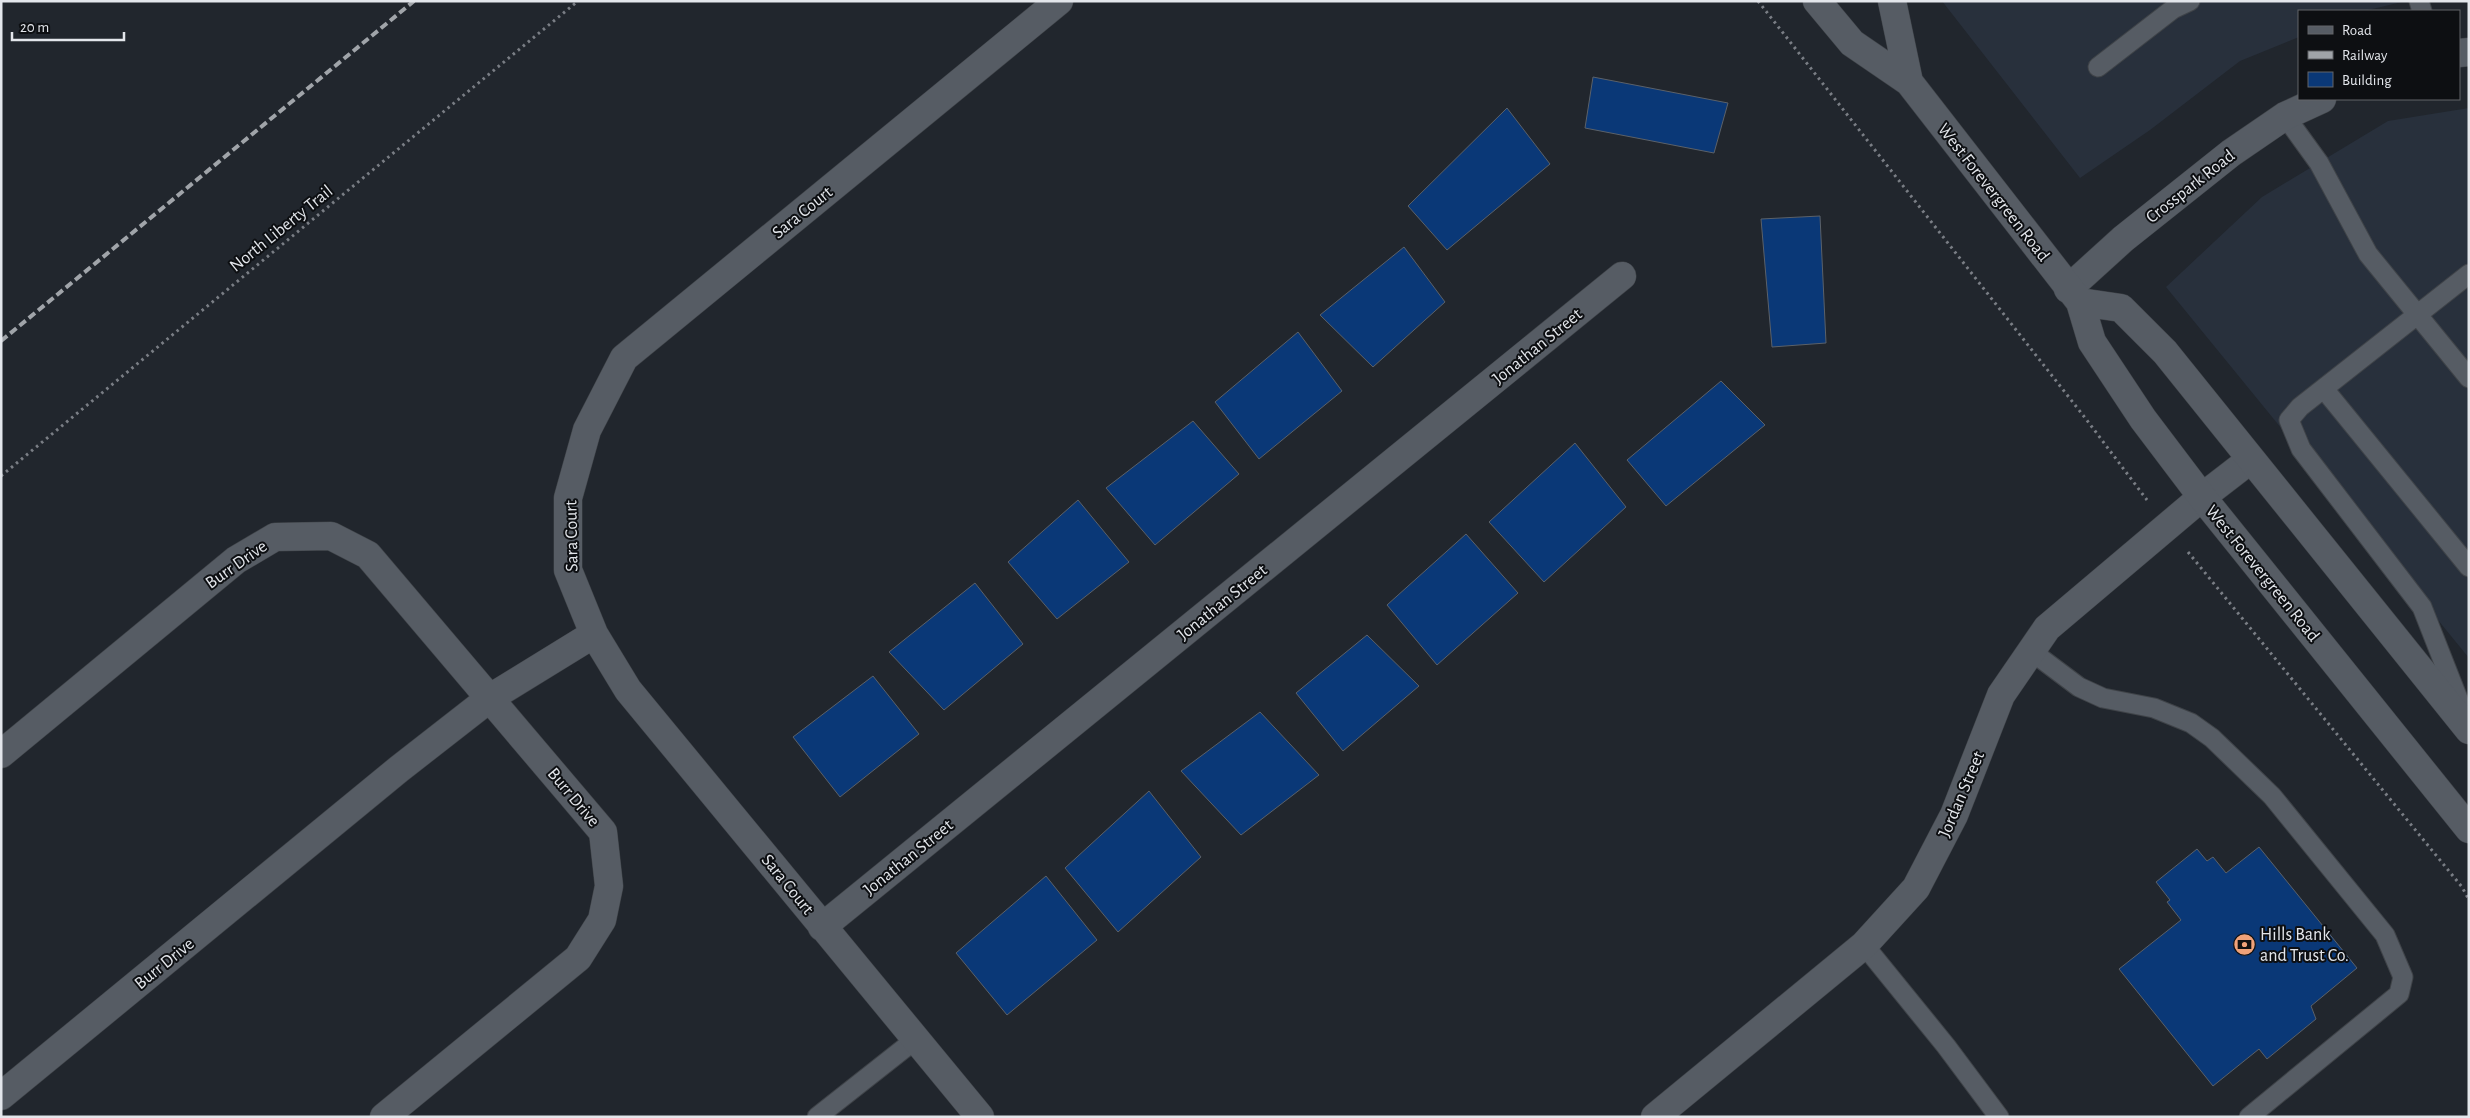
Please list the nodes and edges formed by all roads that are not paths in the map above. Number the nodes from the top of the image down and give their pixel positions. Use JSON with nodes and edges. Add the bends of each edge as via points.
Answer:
{"nodes":[{"id":1,"x":1059,"y":1,"type":"edge"},
{"id":2,"x":1817,"y":1,"type":"edge"},
{"id":3,"x":1892,"y":1,"type":"edge"},
{"id":4,"x":2190,"y":1,"type":"edge"},
{"id":5,"x":2098,"y":67,"type":"dead end"},
{"id":6,"x":1908,"y":82,"type":"junction"},
{"id":7,"x":2320,"y":100,"type":"edge"},
{"id":8,"x":2285,"y":116,"type":"junction"},
{"id":9,"x":2469,"y":274,"type":"edge"},
{"id":10,"x":1622,"y":276,"type":"dead end"},
{"id":11,"x":2074,"y":296,"type":"junction"},
{"id":12,"x":2417,"y":315,"type":"junction"},
{"id":13,"x":2469,"y":378,"type":"edge"},
{"id":14,"x":2324,"y":389,"type":"junction"},
{"id":15,"x":2250,"y":460,"type":"junction"},
{"id":16,"x":2202,"y":497,"type":"junction"},
{"id":17,"x":2469,"y":566,"type":"edge"},
{"id":18,"x":594,"y":634,"type":"junction"},
{"id":19,"x":2031,"y":652,"type":"junction"},
{"id":20,"x":490,"y":698,"type":"junction"},
{"id":21,"x":2469,"y":728,"type":"edge"},
{"id":22,"x":1,"y":754,"type":"edge"},
{"id":23,"x":2469,"y":829,"type":"edge"},
{"id":24,"x":822,"y":927,"type":"junction"},
{"id":25,"x":1864,"y":945,"type":"junction"},
{"id":26,"x":916,"y":1039,"type":"junction"},
{"id":27,"x":1,"y":1096,"type":"edge"},
{"id":28,"x":384,"y":1117,"type":"edge"},
{"id":29,"x":818,"y":1117,"type":"edge"},
{"id":30,"x":980,"y":1117,"type":"edge"},
{"id":31,"x":1655,"y":1117,"type":"edge"},
{"id":32,"x":1999,"y":1117,"type":"edge"},
{"id":33,"x":2249,"y":1117,"type":"edge"}],
"edges":[{"from":1,"to":18,"type":"street","name":"Sara Court","via":[[624,358],[587,430],[568,498],[568,570]]},
{"from":2,"to":6,"type":"street","name":"West Forevergreen Road","via":[[1852,43]]},
{"from":3,"to":6,"type":"street","name":"West Forevergreen Road"},
{"from":4,"to":5,"type":"lane","via":[[2173,9]]},
{"from":6,"to":11,"type":"street","name":"West Forevergreen Road"},
{"from":7,"to":8,"type":"street","name":"Crosspark Road"},
{"from":8,"to":11,"type":"street","name":"Crosspark Road","via":[[2231,153],[2131,233]]},
{"from":8,"to":12,"type":"lane","via":[[2319,163],[2368,254]]},
{"from":9,"to":12,"type":"lane"},
{"from":10,"to":24,"type":"street","name":"Jonathan Street"},
{"from":11,"to":15,"type":"street","via":[[2121,308],[2165,352]]},
{"from":11,"to":16,"type":"street","name":"West Forevergreen Road","via":[[2092,342],[2142,419]]},
{"from":12,"to":13,"type":"lane"},
{"from":12,"to":14,"type":"lane"},
{"from":14,"to":17,"type":"lane"},
{"from":14,"to":21,"type":"lane","via":[[2289,420],[2301,448],[2422,607]]},
{"from":15,"to":16,"type":"street","name":"Jordan Street"},
{"from":15,"to":21,"type":"street"},
{"from":16,"to":19,"type":"street","name":"Jordan Street","via":[[2047,628]]},
{"from":16,"to":23,"type":"street","name":"West Forevergreen Road"},
{"from":18,"to":20,"type":"street","name":"Burr Drive"},
{"from":18,"to":24,"type":"street","name":"Sara Court","via":[[628,690]]},
{"from":19,"to":25,"type":"street","name":"Jordan Street","via":[[2001,695],[1954,815],[1916,888]]},
{"from":19,"to":33,"type":"lane","via":[[2078,687],[2103,698],[2154,708],[2191,723],[2212,738],[2272,796],[2385,935],[2403,977],[2399,994]]},
{"from":20,"to":22,"type":"street","name":"Burr Drive","via":[[368,555],[331,536],[275,537],[236,560]]},
{"from":20,"to":27,"type":"street","name":"Burr Drive"},
{"from":20,"to":28,"type":"street","name":"Burr Drive","via":[[603,832],[609,886],[602,920],[578,958]]},
{"from":24,"to":26,"type":"street","name":"Sara Court"},
{"from":25,"to":31,"type":"street","name":"Jordan Street"},
{"from":25,"to":32,"type":"lane"},
{"from":26,"to":29,"type":"lane"},
{"from":26,"to":30,"type":"street","name":"Sara Court"}]}
